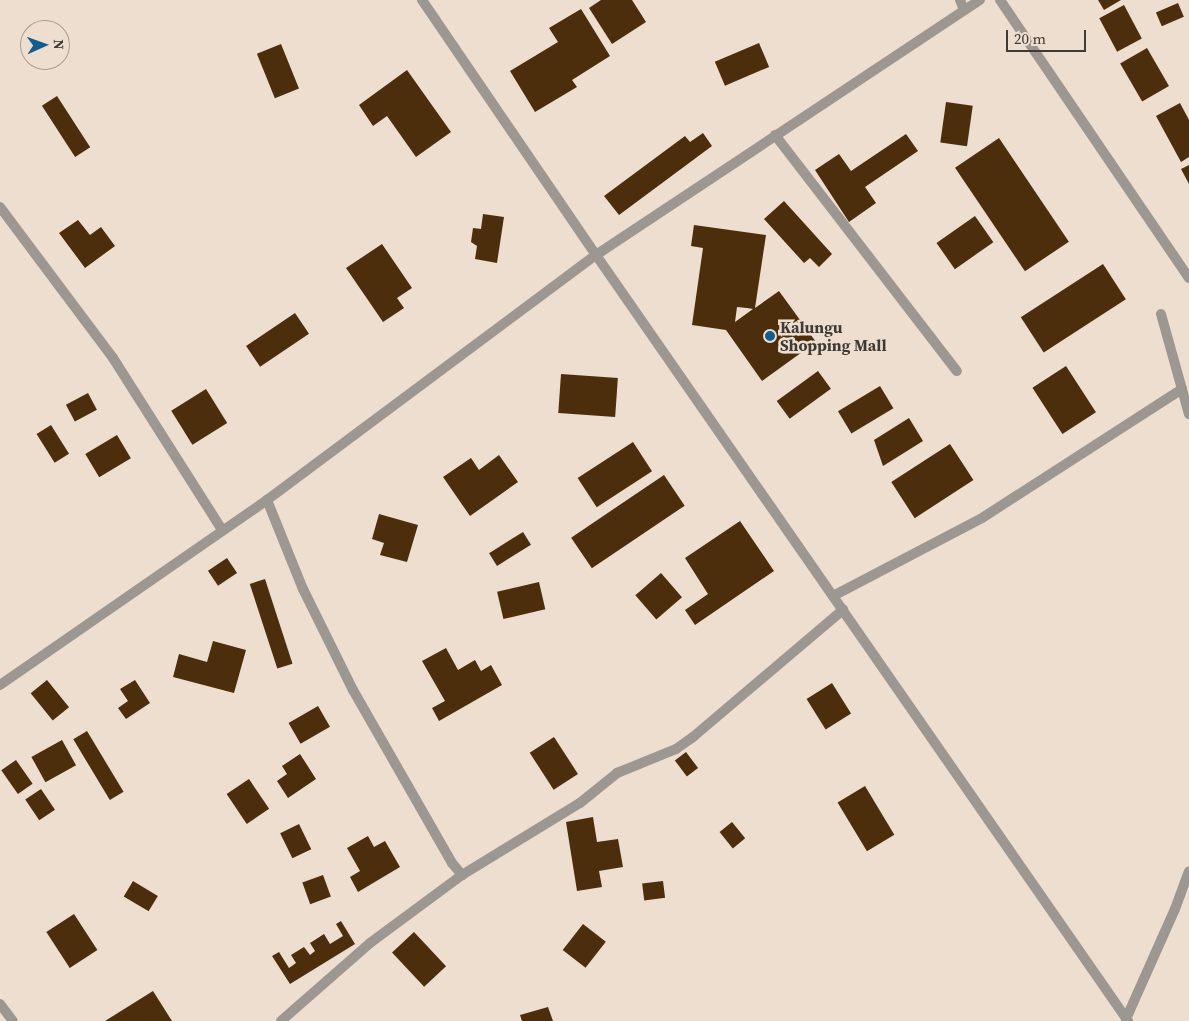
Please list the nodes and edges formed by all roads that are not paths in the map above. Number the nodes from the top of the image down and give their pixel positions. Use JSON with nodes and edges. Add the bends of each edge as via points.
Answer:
{"nodes":[{"id":1,"x":422,"y":0,"type":"edge"},
{"id":2,"x":960,"y":0,"type":"edge"},
{"id":3,"x":980,"y":0,"type":"edge"},
{"id":4,"x":1000,"y":0,"type":"edge"},
{"id":5,"x":964,"y":10,"type":"junction"},
{"id":6,"x":775,"y":135,"type":"junction"},
{"id":7,"x":0,"y":207,"type":"edge"},
{"id":8,"x":596,"y":255,"type":"junction"},
{"id":9,"x":1189,"y":278,"type":"edge"},
{"id":10,"x":1161,"y":314,"type":"dead end"},
{"id":11,"x":957,"y":371,"type":"dead end"},
{"id":12,"x":1182,"y":389,"type":"junction"},
{"id":13,"x":1189,"y":414,"type":"edge"},
{"id":14,"x":267,"y":500,"type":"junction"},
{"id":15,"x":222,"y":530,"type":"junction"},
{"id":16,"x":833,"y":596,"type":"junction"},
{"id":17,"x":843,"y":610,"type":"junction"},
{"id":18,"x":0,"y":685,"type":"edge"},
{"id":19,"x":1189,"y":871,"type":"edge"},
{"id":20,"x":462,"y":875,"type":"junction"},
{"id":21,"x":0,"y":1004,"type":"edge"},
{"id":22,"x":1127,"y":1020,"type":"edge"},
{"id":23,"x":13,"y":1021,"type":"edge"},
{"id":24,"x":281,"y":1021,"type":"edge"}],
"edges":[{"from":1,"to":8,"type":"street"},
{"from":2,"to":5,"type":"street"},
{"from":3,"to":5,"type":"street"},
{"from":4,"to":9,"type":"street"},
{"from":5,"to":6,"type":"street"},
{"from":6,"to":8,"type":"street"},
{"from":6,"to":11,"type":"street"},
{"from":7,"to":15,"type":"street","via":[[114,358]]},
{"from":8,"to":14,"type":"street"},
{"from":8,"to":16,"type":"street"},
{"from":10,"to":12,"type":"street"},
{"from":12,"to":13,"type":"street"},
{"from":12,"to":16,"type":"street","via":[[982,518]]},
{"from":14,"to":15,"type":"street"},
{"from":14,"to":20,"type":"street","via":[[304,588],[353,690],[452,863]]},
{"from":15,"to":18,"type":"street"},
{"from":16,"to":17,"type":"street"},
{"from":17,"to":20,"type":"street","via":[[694,737],[676,749],[617,773],[580,803]]},
{"from":17,"to":22,"type":"street"},
{"from":19,"to":22,"type":"street"},
{"from":20,"to":24,"type":"street","via":[[370,943]]},
{"from":21,"to":23,"type":"street"}]}
